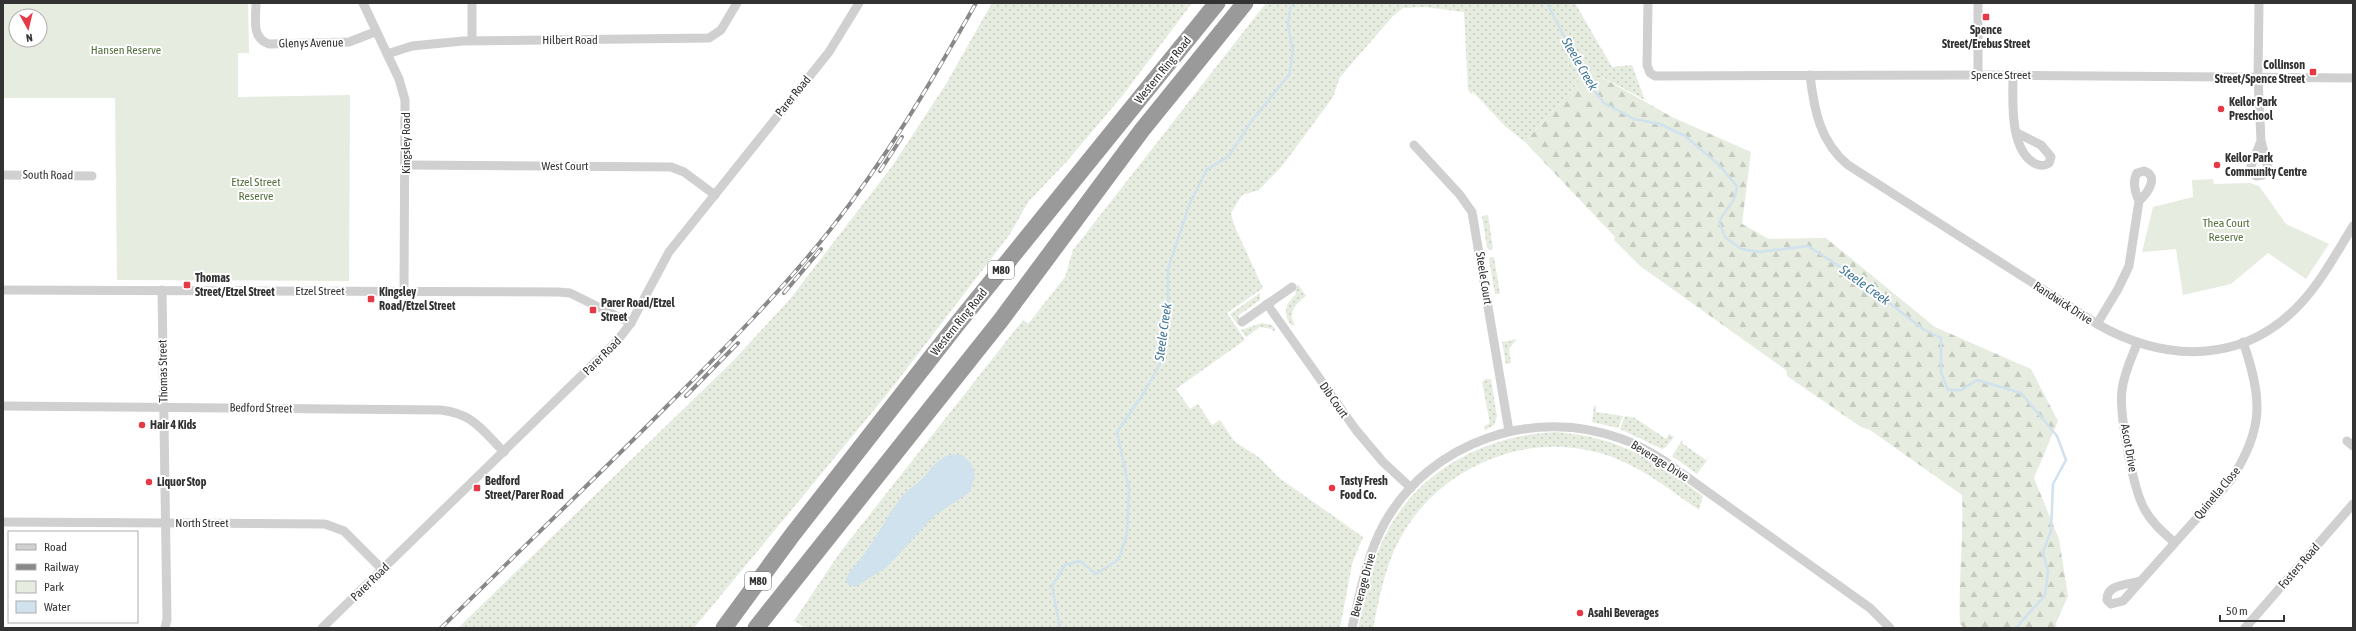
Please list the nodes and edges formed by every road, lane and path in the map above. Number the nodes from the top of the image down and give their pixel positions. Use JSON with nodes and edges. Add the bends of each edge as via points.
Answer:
{"nodes":[{"id":1,"x":256,"y":3,"type":"edge"},
{"id":2,"x":363,"y":3,"type":"edge"},
{"id":3,"x":472,"y":3,"type":"edge"},
{"id":4,"x":737,"y":3,"type":"edge"},
{"id":5,"x":859,"y":3,"type":"edge"},
{"id":6,"x":1245,"y":3,"type":"edge"},
{"id":7,"x":1648,"y":3,"type":"edge"},
{"id":8,"x":1978,"y":3,"type":"edge"},
{"id":9,"x":2259,"y":3,"type":"edge"},
{"id":10,"x":1215,"y":6,"type":"edge"},
{"id":11,"x":375,"y":32,"type":"junction"},
{"id":12,"x":472,"y":40,"type":"junction"},
{"id":13,"x":387,"y":54,"type":"junction"},
{"id":14,"x":1810,"y":75,"type":"junction"},
{"id":15,"x":1978,"y":75,"type":"junction"},
{"id":16,"x":2013,"y":75,"type":"junction"},
{"id":17,"x":2258,"y":78,"type":"junction"},
{"id":18,"x":2353,"y":78,"type":"edge"},
{"id":19,"x":2017,"y":133,"type":"dead end"},
{"id":20,"x":2261,"y":141,"type":"dead end"},
{"id":21,"x":1414,"y":145,"type":"dead end"},
{"id":22,"x":406,"y":165,"type":"junction"},
{"id":23,"x":3,"y":175,"type":"edge"},
{"id":24,"x":92,"y":176,"type":"dead end"},
{"id":25,"x":715,"y":195,"type":"junction"},
{"id":26,"x":2139,"y":201,"type":"dead end"},
{"id":27,"x":2353,"y":226,"type":"edge"},
{"id":28,"x":1292,"y":287,"type":"dead end"},
{"id":29,"x":3,"y":290,"type":"edge"},
{"id":30,"x":162,"y":290,"type":"junction"},
{"id":31,"x":404,"y":291,"type":"junction"},
{"id":32,"x":1267,"y":304,"type":"junction"},
{"id":33,"x":1001,"y":320,"type":"junction"},
{"id":34,"x":1242,"y":322,"type":"dead end"},
{"id":35,"x":631,"y":323,"type":"junction"},
{"id":36,"x":2097,"y":324,"type":"junction"},
{"id":37,"x":2243,"y":342,"type":"junction"},
{"id":38,"x":2137,"y":344,"type":"junction"},
{"id":39,"x":3,"y":406,"type":"edge"},
{"id":40,"x":163,"y":406,"type":"junction"},
{"id":41,"x":1508,"y":431,"type":"junction"},
{"id":42,"x":504,"y":452,"type":"junction"},
{"id":43,"x":1411,"y":488,"type":"junction"},
{"id":44,"x":2353,"y":504,"type":"edge"},
{"id":45,"x":3,"y":522,"type":"edge"},
{"id":46,"x":165,"y":523,"type":"junction"},
{"id":47,"x":793,"y":534,"type":"junction"},
{"id":48,"x":2174,"y":542,"type":"junction"},
{"id":49,"x":383,"y":570,"type":"junction"},
{"id":50,"x":2140,"y":581,"type":"dead end"},
{"id":51,"x":167,"y":625,"type":"edge"},
{"id":52,"x":322,"y":628,"type":"edge"},
{"id":53,"x":712,"y":628,"type":"edge"},
{"id":54,"x":724,"y":628,"type":"edge"},
{"id":55,"x":756,"y":628,"type":"edge"},
{"id":56,"x":770,"y":628,"type":"edge"},
{"id":57,"x":1352,"y":628,"type":"edge"},
{"id":58,"x":1890,"y":628,"type":"edge"},
{"id":59,"x":2245,"y":628,"type":"edge"}],
"edges":[{"from":1,"to":11,"type":"street","name":"Glenys Avenue","via":[[256,33],[258,39],[269,44],[349,42]]},
{"from":2,"to":11,"type":"street","name":"Kingsley Road"},
{"from":3,"to":12,"type":"street"},
{"from":4,"to":12,"type":"street","name":"Hilbert Road","via":[[722,30],[709,38]]},
{"from":5,"to":25,"type":"street","name":"Parer Road","via":[[837,41]]},
{"from":6,"to":33,"type":"highway","name":"Western Ring Road","number":"M80","via":[[1142,130]]},
{"from":7,"to":14,"type":"street","name":"Spence Street","via":[[1647,64],[1650,73],[1655,76]]},
{"from":8,"to":15,"type":"street"},
{"from":9,"to":17,"type":"street"},
{"from":10,"to":47,"type":"highway","name":"Western Ring Road","number":"M80","via":[[963,317]]},
{"from":11,"to":13,"type":"street","name":"Kingsley Road"},
{"from":12,"to":13,"type":"street","name":"Hilbert Road","via":[[412,46]]},
{"from":13,"to":22,"type":"street","name":"Kingsley Road","via":[[399,79],[405,100]]},
{"from":14,"to":15,"type":"street","name":"Spence Street"},
{"from":14,"to":36,"type":"street","name":"Randwick Drive","via":[[1813,105],[1819,124],[1827,142],[1841,159]]},
{"from":15,"to":16,"type":"street","name":"Spence Street"},
{"from":16,"to":17,"type":"street","name":"Spence Street"},
{"from":16,"to":19,"type":"street","via":[[2013,114]]},
{"from":17,"to":18,"type":"street","name":"Spence Street"},
{"from":17,"to":20,"type":"street"},
{"from":21,"to":41,"type":"street","name":"Steele Court","via":[[1460,195],[1472,212]]},
{"from":22,"to":25,"type":"street","name":"West Court","via":[[671,167],[684,172]]},
{"from":22,"to":31,"type":"street","name":"Kingsley Road"},
{"from":23,"to":24,"type":"street","name":"South Road"},
{"from":25,"to":35,"type":"street","name":"Parer Road","via":[[664,258]]},
{"from":26,"to":36,"type":"street","via":[[2129,266]]},
{"from":27,"to":37,"type":"street","name":"Randwick Drive","via":[[2303,302],[2275,325]]},
{"from":28,"to":32,"type":"street"},
{"from":29,"to":30,"type":"street","name":"Etzel Street"},
{"from":30,"to":31,"type":"street","name":"Etzel Street"},
{"from":30,"to":40,"type":"street","name":"Thomas Street"},
{"from":31,"to":35,"type":"street","name":"Etzel Street","via":[[570,293]]},
{"from":32,"to":34,"type":"street"},
{"from":32,"to":43,"type":"street","name":"Dib Court","via":[[1356,430],[1383,462]]},
{"from":33,"to":55,"type":"highway","name":"Western Ring Road","number":"M80"},
{"from":33,"to":56,"type":"highway"},
{"from":35,"to":42,"type":"street","name":"Parer Road","via":[[618,341]]},
{"from":36,"to":38,"type":"street","name":"Randwick Drive"},
{"from":37,"to":38,"type":"street","name":"Randwick Drive","via":[[2192,352],[2166,351]]},
{"from":37,"to":48,"type":"street","name":"Quinella Close","via":[[2258,400],[2256,424],[2251,441],[2244,460],[2230,481]]},
{"from":38,"to":48,"type":"street","name":"Ascot Drive","via":[[2124,375],[2121,392],[2135,485],[2144,510]]},
{"from":39,"to":40,"type":"street","name":"Bedford Street"},
{"from":40,"to":42,"type":"street","name":"Bedford Street","via":[[458,412],[469,417]]},
{"from":40,"to":46,"type":"street","name":"Thomas Street"},
{"from":41,"to":43,"type":"street","name":"Beverage Drive","via":[[1457,451],[1425,474]]},
{"from":41,"to":58,"type":"street","name":"Beverage Drive","via":[[1547,426],[1582,428],[1622,439],[1642,448],[1858,599]]},
{"from":42,"to":49,"type":"street","name":"Parer Road"},
{"from":43,"to":57,"type":"street","name":"Beverage Drive","via":[[1389,517],[1374,543]]},
{"from":44,"to":59,"type":"street","name":"Fosters Road"},
{"from":45,"to":46,"type":"street","name":"North Street"},
{"from":46,"to":49,"type":"street","name":"North Street","via":[[331,525],[350,537]]},
{"from":46,"to":51,"type":"street","name":"Thomas Street"},
{"from":47,"to":53,"type":"highway","via":[[744,587]]},
{"from":47,"to":54,"type":"highway","name":"Western Ring Road","number":"M80"},
{"from":48,"to":50,"type":"street","name":"Quinella Close"},
{"from":49,"to":52,"type":"street","name":"Parer Road"}]}
